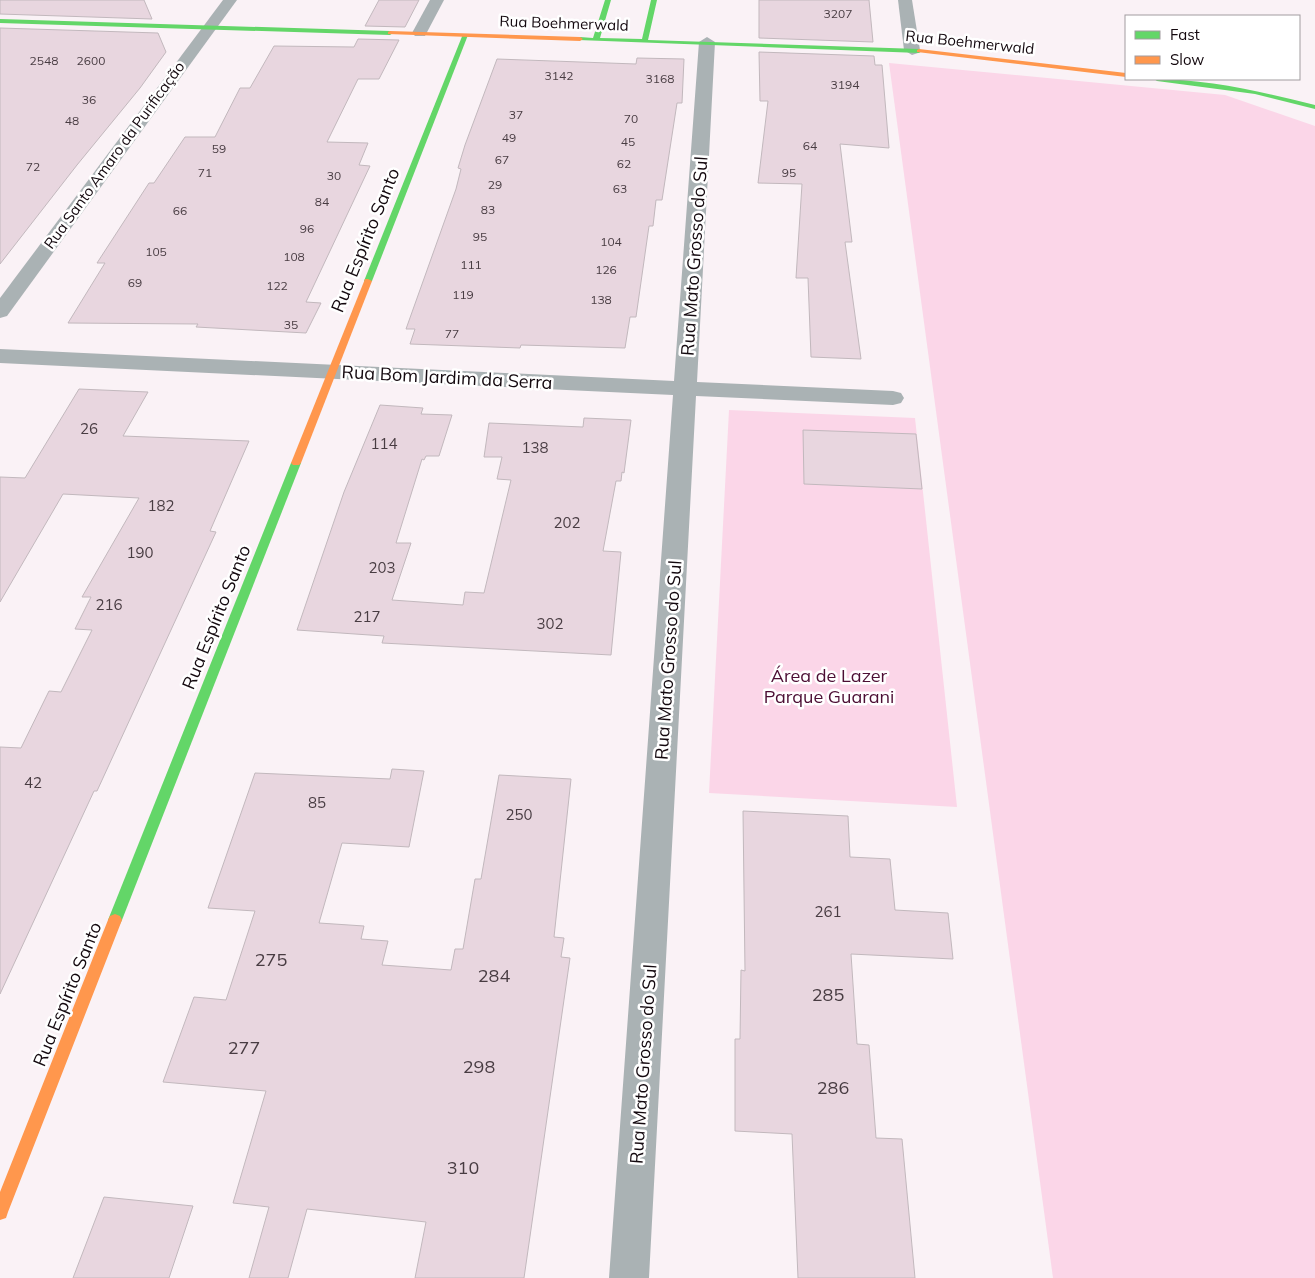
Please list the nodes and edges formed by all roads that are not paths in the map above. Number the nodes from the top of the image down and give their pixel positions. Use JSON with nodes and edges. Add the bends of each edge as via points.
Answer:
{"nodes":[{"id":1,"x":230,"y":0,"type":"edge"},
{"id":2,"x":437,"y":0,"type":"edge"},
{"id":3,"x":608,"y":0,"type":"edge"},
{"id":4,"x":654,"y":0,"type":"edge"},
{"id":5,"x":905,"y":0,"type":"edge"},
{"id":6,"x":0,"y":21,"type":"edge"},
{"id":7,"x":208,"y":27,"type":"junction"},
{"id":8,"x":420,"y":34,"type":"junction"},
{"id":9,"x":465,"y":35,"type":"junction"},
{"id":10,"x":596,"y":39,"type":"junction"},
{"id":11,"x":646,"y":40,"type":"junction"},
{"id":12,"x":707,"y":42,"type":"junction"},
{"id":13,"x":912,"y":50,"type":"junction"},
{"id":14,"x":1125,"y":75,"type":"edge"},
{"id":15,"x":1165,"y":80,"type":"edge"},
{"id":16,"x":1315,"y":107,"type":"edge"},
{"id":17,"x":0,"y":312,"type":"edge"},
{"id":18,"x":0,"y":356,"type":"edge"},
{"id":19,"x":332,"y":371,"type":"junction"},
{"id":20,"x":686,"y":388,"type":"junction"},
{"id":21,"x":894,"y":398,"type":"dead end"},
{"id":22,"x":0,"y":1212,"type":"edge"},
{"id":23,"x":629,"y":1278,"type":"edge"}],
"edges":[{"from":1,"to":7,"type":"street","name":"Rua Santo Amaro da Purificação"},
{"from":2,"to":8,"type":"street"},
{"from":3,"to":10,"type":"street"},
{"from":4,"to":11,"type":"street"},
{"from":5,"to":13,"type":"street"},
{"from":6,"to":7,"type":"street","name":"Rua Boehmerwald"},
{"from":7,"to":8,"type":"street","name":"Rua Boehmerwald"},
{"from":7,"to":17,"type":"street","name":"Rua Santo Amaro da Purificação"},
{"from":8,"to":9,"type":"street","name":"Rua Boehmerwald"},
{"from":9,"to":10,"type":"street","name":"Rua Boehmerwald"},
{"from":9,"to":19,"type":"street","name":"Rua Espírito Santo"},
{"from":10,"to":11,"type":"street","name":"Rua Boehmerwald"},
{"from":11,"to":12,"type":"street","name":"Rua Boehmerwald"},
{"from":12,"to":13,"type":"street","name":"Rua Boehmerwald"},
{"from":12,"to":20,"type":"street","name":"Rua Mato Grosso do Sul"},
{"from":13,"to":14,"type":"street","name":"Rua Boehmerwald"},
{"from":15,"to":16,"type":"street","via":[[1255,92]]},
{"from":18,"to":19,"type":"street","name":"Rua Bom Jardim da Serra"},
{"from":19,"to":20,"type":"street","name":"Rua Bom Jardim da Serra"},
{"from":19,"to":22,"type":"street","name":"Rua Espírito Santo"},
{"from":20,"to":21,"type":"street","name":"Rua Bom Jardim da Serra"},
{"from":20,"to":23,"type":"street","name":"Rua Mato Grosso do Sul"}]}
